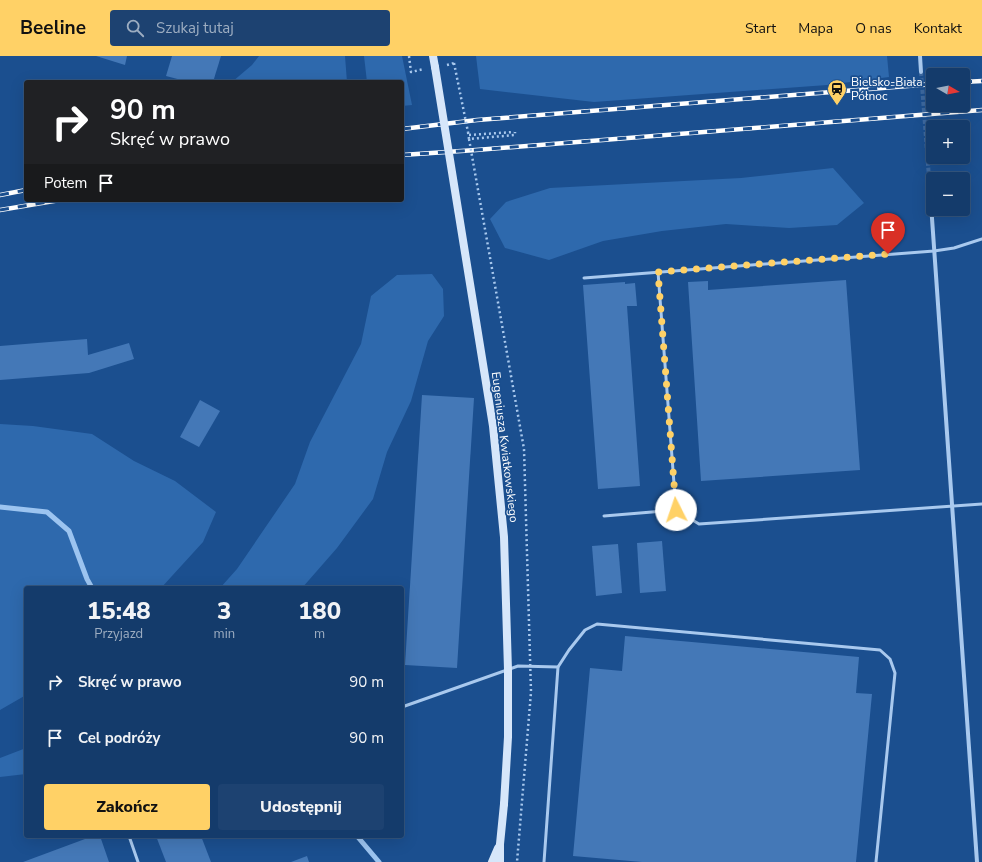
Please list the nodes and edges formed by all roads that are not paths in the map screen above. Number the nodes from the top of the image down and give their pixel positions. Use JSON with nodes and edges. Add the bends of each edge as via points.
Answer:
{"nodes":[{"id":1,"x":433,"y":56,"type":"edge"},
{"id":2,"x":920,"y":56,"type":"edge"},
{"id":3,"x":921,"y":72,"type":"tunnel mouth"},
{"id":4,"x":931,"y":216,"type":"edge"},
{"id":5,"x":982,"y":239,"type":"edge"},
{"id":6,"x":934,"y":251,"type":"junction"},
{"id":7,"x":658,"y":272,"type":"junction"},
{"id":8,"x":584,"y":278,"type":"dead end"},
{"id":9,"x":982,"y":504,"type":"edge"},
{"id":10,"x":952,"y":507,"type":"junction"},
{"id":11,"x":676,"y":510,"type":"junction"},
{"id":12,"x":604,"y":516,"type":"dead end"},
{"id":13,"x":558,"y":667,"type":"junction"},
{"id":14,"x":404,"y":706,"type":"edge"},
{"id":15,"x":130,"y":838,"type":"edge"},
{"id":16,"x":500,"y":844,"type":"junction"},
{"id":17,"x":138,"y":862,"type":"edge"},
{"id":18,"x":492,"y":862,"type":"edge"},
{"id":19,"x":500,"y":862,"type":"edge"},
{"id":20,"x":544,"y":862,"type":"edge"},
{"id":21,"x":876,"y":862,"type":"edge"},
{"id":22,"x":978,"y":862,"type":"edge"}],
"edges":[{"from":1,"to":16,"type":"street","name":"Eugeniusza Kwiatkowskiego","bridge":true,"via":[[492,426],[504,537],[508,737]]},
{"from":2,"to":3,"type":"street"},
{"from":4,"to":6,"type":"street"},
{"from":5,"to":6,"type":"lane"},
{"from":6,"to":7,"type":"lane"},
{"from":6,"to":10,"type":"street"},
{"from":7,"to":8,"type":"lane"},
{"from":7,"to":11,"type":"lane"},
{"from":9,"to":10,"type":"lane"},
{"from":10,"to":11,"type":"lane","via":[[699,524]]},
{"from":10,"to":22,"type":"street"},
{"from":11,"to":12,"type":"lane"},
{"from":13,"to":14,"type":"lane","via":[[518,666]]},
{"from":13,"to":20,"type":"lane"},
{"from":13,"to":21,"type":"lane","via":[[585,630],[597,624],[880,650],[890,659],[895,673]]},
{"from":15,"to":17,"type":"lane"},
{"from":16,"to":18,"type":"street","name":"Eugeniusza Kwiatkowskiego"},
{"from":16,"to":19,"type":"street","name":"Eugeniusza Kwiatkowskiego"}]}
